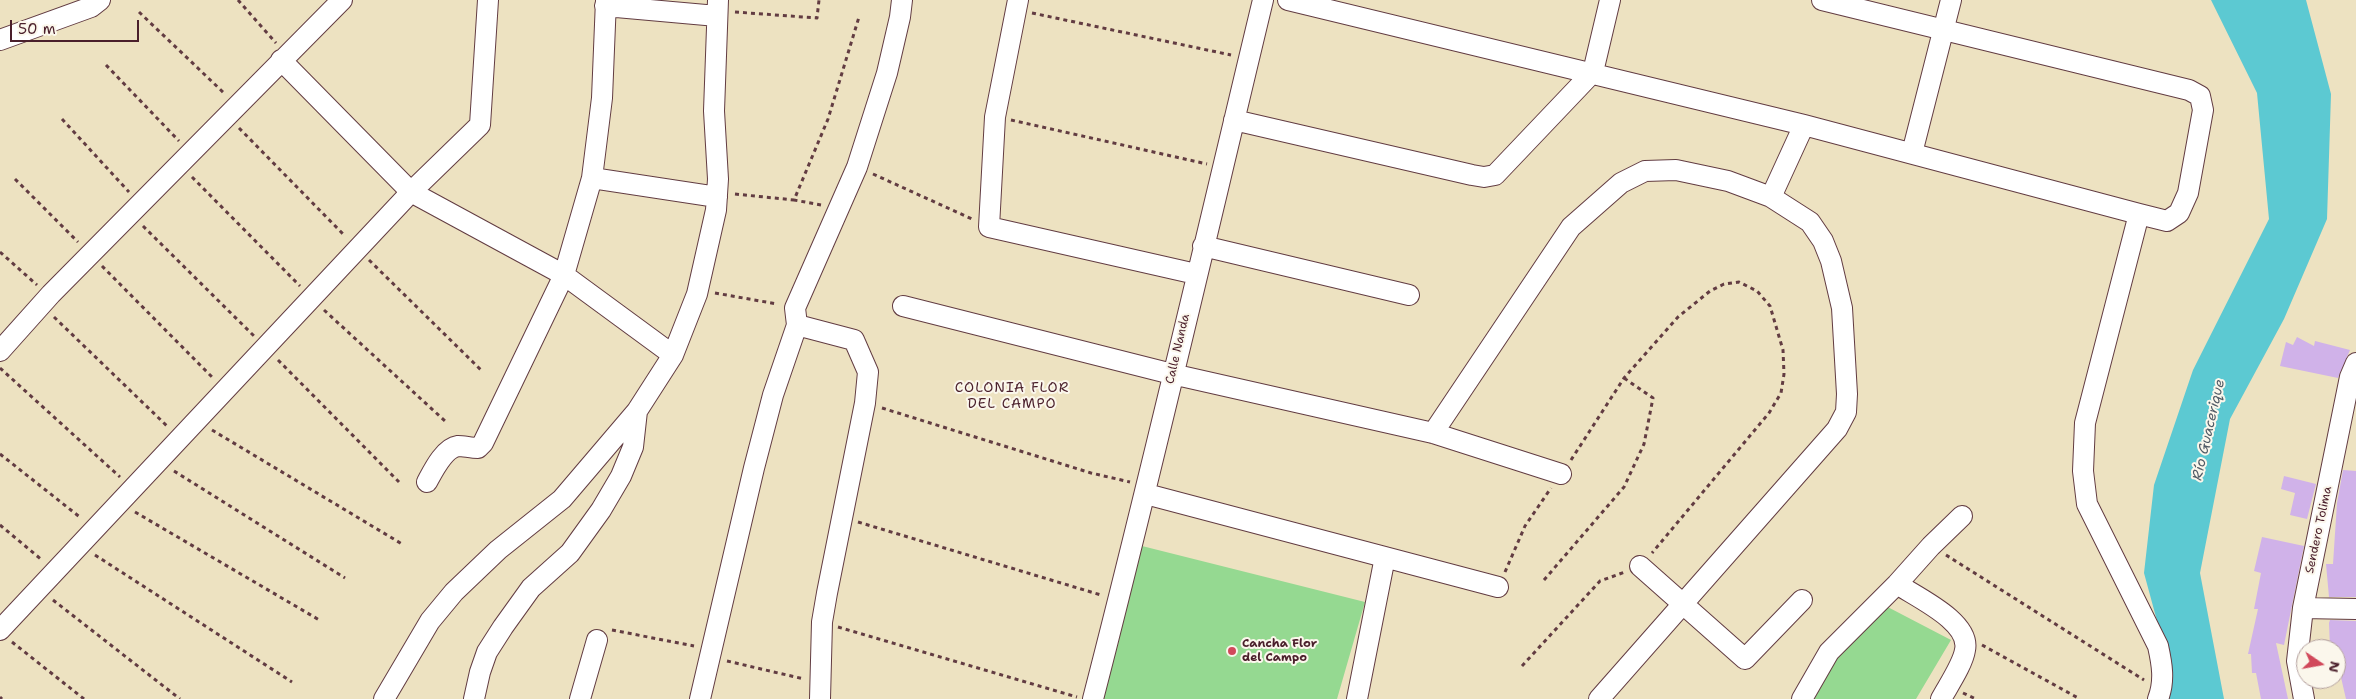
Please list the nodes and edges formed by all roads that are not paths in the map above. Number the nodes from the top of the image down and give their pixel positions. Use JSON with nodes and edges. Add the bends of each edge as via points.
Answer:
{"nodes":[{"id":1,"x":100,"y":0,"type":"edge"},
{"id":2,"x":342,"y":0,"type":"edge"},
{"id":3,"x":488,"y":0,"type":"edge"},
{"id":4,"x":902,"y":0,"type":"edge"},
{"id":5,"x":1264,"y":0,"type":"edge"},
{"id":6,"x":1288,"y":0,"type":"edge"},
{"id":7,"x":1610,"y":0,"type":"edge"},
{"id":8,"x":1822,"y":0,"type":"edge"},
{"id":9,"x":1951,"y":0,"type":"edge"},
{"id":10,"x":606,"y":3,"type":"edge"},
{"id":11,"x":1017,"y":5,"type":"edge"},
{"id":12,"x":718,"y":9,"type":"edge"},
{"id":13,"x":1944,"y":30,"type":"junction"},
{"id":14,"x":0,"y":40,"type":"edge"},
{"id":15,"x":283,"y":57,"type":"junction"},
{"id":16,"x":1593,"y":72,"type":"junction"},
{"id":17,"x":1234,"y":120,"type":"junction"},
{"id":18,"x":1804,"y":125,"type":"junction"},
{"id":19,"x":1912,"y":154,"type":"junction"},
{"id":20,"x":592,"y":178,"type":"junction"},
{"id":21,"x":411,"y":192,"type":"junction"},
{"id":22,"x":717,"y":194,"type":"junction"},
{"id":23,"x":1771,"y":197,"type":"junction"},
{"id":24,"x":2139,"y":214,"type":"junction"},
{"id":25,"x":1203,"y":246,"type":"junction"},
{"id":26,"x":1196,"y":274,"type":"junction"},
{"id":27,"x":564,"y":275,"type":"junction"},
{"id":28,"x":1409,"y":295,"type":"dead end"},
{"id":29,"x":903,"y":306,"type":"dead end"},
{"id":30,"x":796,"y":316,"type":"junction"},
{"id":31,"x":0,"y":351,"type":"edge"},
{"id":32,"x":673,"y":355,"type":"junction"},
{"id":33,"x":2356,"y":363,"type":"edge"},
{"id":34,"x":1172,"y":374,"type":"junction"},
{"id":35,"x":637,"y":411,"type":"junction"},
{"id":36,"x":1433,"y":433,"type":"junction"},
{"id":37,"x":1562,"y":474,"type":"road end"},
{"id":38,"x":426,"y":482,"type":"dead end"},
{"id":39,"x":1147,"y":490,"type":"junction"},
{"id":40,"x":1962,"y":516,"type":"dead end"},
{"id":41,"x":1385,"y":557,"type":"junction"},
{"id":42,"x":1640,"y":566,"type":"road end"},
{"id":43,"x":1897,"y":584,"type":"junction"},
{"id":44,"x":1498,"y":587,"type":"road end"},
{"id":45,"x":1802,"y":600,"type":"dead end"},
{"id":46,"x":1681,"y":605,"type":"junction"},
{"id":47,"x":2303,"y":608,"type":"junction"},
{"id":48,"x":2356,"y":609,"type":"edge"},
{"id":49,"x":4,"y":634,"type":"edge"},
{"id":50,"x":597,"y":640,"type":"road end"},
{"id":51,"x":821,"y":691,"type":"edge"},
{"id":52,"x":2159,"y":695,"type":"edge"},
{"id":53,"x":384,"y":699,"type":"edge"},
{"id":54,"x":474,"y":699,"type":"edge"},
{"id":55,"x":580,"y":699,"type":"edge"},
{"id":56,"x":700,"y":699,"type":"edge"},
{"id":57,"x":1093,"y":699,"type":"edge"},
{"id":58,"x":1357,"y":699,"type":"edge"},
{"id":59,"x":1599,"y":699,"type":"edge"},
{"id":60,"x":1802,"y":699,"type":"edge"},
{"id":61,"x":1941,"y":699,"type":"edge"},
{"id":62,"x":2304,"y":699,"type":"edge"}],
"edges":[{"from":1,"to":14,"type":"street","via":[[91,7]]},
{"from":2,"to":15,"type":"street"},
{"from":3,"to":21,"type":"street","via":[[480,125]]},
{"from":4,"to":30,"type":"street","via":[[887,73],[857,167]]},
{"from":5,"to":17,"type":"street","name":"Calle Nanda"},
{"from":6,"to":16,"type":"street"},
{"from":7,"to":16,"type":"street"},
{"from":8,"to":13,"type":"street"},
{"from":9,"to":13,"type":"street"},
{"from":10,"to":12,"type":"street"},
{"from":10,"to":20,"type":"street","via":[[602,98]]},
{"from":11,"to":26,"type":"street","via":[[995,117],[989,226]]},
{"from":12,"to":22,"type":"street","via":[[714,111]]},
{"from":13,"to":19,"type":"street"},
{"from":13,"to":24,"type":"street","via":[[2189,90],[2200,96],[2203,110],[2188,193],[2179,213],[2167,221]]},
{"from":15,"to":21,"type":"street"},
{"from":15,"to":31,"type":"street"},
{"from":16,"to":17,"type":"street","via":[[1495,175],[1484,177]]},
{"from":16,"to":18,"type":"street"},
{"from":17,"to":25,"type":"street","name":"Calle Nanda"},
{"from":18,"to":19,"type":"street"},
{"from":18,"to":23,"type":"street"},
{"from":19,"to":24,"type":"street"},
{"from":20,"to":22,"type":"street"},
{"from":20,"to":27,"type":"street"},
{"from":21,"to":27,"type":"street"},
{"from":21,"to":49,"type":"street","via":[[38,589]]},
{"from":22,"to":32,"type":"street","via":[[698,290]]},
{"from":23,"to":36,"type":"street","via":[[1728,181],[1676,170],[1645,171],[1620,183],[1571,227]]},
{"from":23,"to":46,"type":"street","via":[[1810,222],[1823,241],[1831,262],[1842,308],[1846,412],[1838,429]]},
{"from":24,"to":52,"type":"street","via":[[2085,423],[2083,471],[2087,504],[2158,646],[2163,670]]},
{"from":25,"to":26,"type":"street","name":"Calle Nanda"},
{"from":25,"to":28,"type":"street"},
{"from":26,"to":34,"type":"street","name":"Calle Nanda"},
{"from":27,"to":32,"type":"street"},
{"from":27,"to":38,"type":"street","via":[[482,443],[478,448],[452,448]]},
{"from":29,"to":34,"type":"street"},
{"from":30,"to":51,"type":"street","via":[[854,340],[868,372],[865,403],[822,622]]},
{"from":30,"to":56,"type":"street","via":[[754,468]]},
{"from":32,"to":35,"type":"street"},
{"from":33,"to":47,"type":"street","name":"Sendero Tolima","via":[[2350,378]]},
{"from":34,"to":36,"type":"street"},
{"from":34,"to":39,"type":"street","name":"Calle Nanda"},
{"from":35,"to":53,"type":"street","via":[[562,500],[498,550],[454,592],[430,621]]},
{"from":35,"to":54,"type":"street","via":[[633,447],[621,476],[570,553],[531,588],[487,652]]},
{"from":36,"to":37,"type":"street"},
{"from":39,"to":41,"type":"street"},
{"from":39,"to":57,"type":"street","name":"Calle Nanda"},
{"from":40,"to":43,"type":"street"},
{"from":41,"to":44,"type":"street"},
{"from":41,"to":58,"type":"street"},
{"from":42,"to":46,"type":"street"},
{"from":43,"to":60,"type":"street","via":[[1829,652]]},
{"from":43,"to":61,"type":"street","via":[[1956,623],[1966,637],[1965,652]]},
{"from":45,"to":46,"type":"street","via":[[1745,659]]},
{"from":46,"to":59,"type":"street"},
{"from":47,"to":48,"type":"street"},
{"from":47,"to":62,"type":"street","name":"Sendero Tolima","via":[[2297,661]]},
{"from":50,"to":55,"type":"street"}]}
